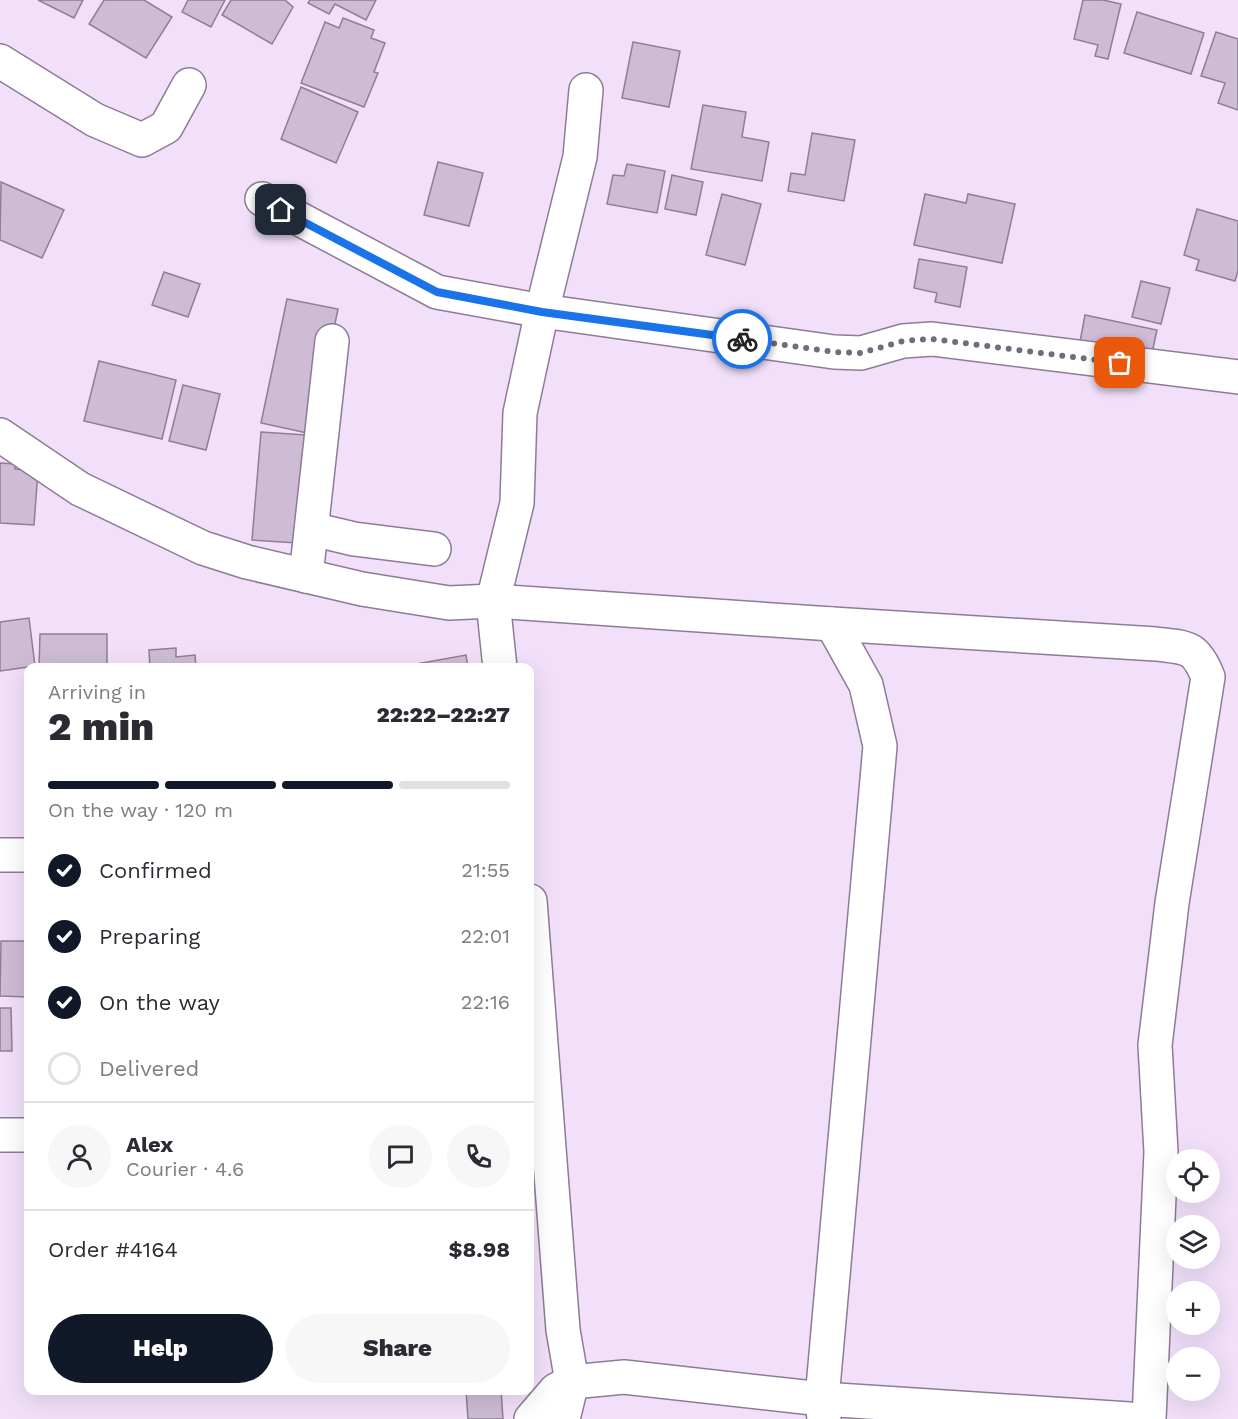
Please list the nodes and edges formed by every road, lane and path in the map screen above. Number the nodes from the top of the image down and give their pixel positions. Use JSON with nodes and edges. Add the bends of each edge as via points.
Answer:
{"nodes":[{"id":1,"x":0,"y":61,"type":"edge"},
{"id":2,"x":189,"y":85,"type":"dead end"},
{"id":3,"x":586,"y":90,"type":"dead end"},
{"id":4,"x":262,"y":199,"type":"dead end"},
{"id":5,"x":542,"y":312,"type":"junction"},
{"id":6,"x":333,"y":341,"type":"dead end"},
{"id":7,"x":1238,"y":377,"type":"edge"},
{"id":8,"x":0,"y":435,"type":"edge"},
{"id":9,"x":312,"y":529,"type":"junction"},
{"id":10,"x":434,"y":549,"type":"dead end"},
{"id":11,"x":306,"y":576,"type":"junction"},
{"id":12,"x":493,"y":601,"type":"junction"},
{"id":13,"x":832,"y":624,"type":"junction"},
{"id":14,"x":499,"y":663,"type":"edge"},
{"id":15,"x":0,"y":855,"type":"edge"},
{"id":16,"x":24,"y":855,"type":"edge"},
{"id":17,"x":534,"y":1003,"type":"edge"},
{"id":18,"x":539,"y":1130,"type":"edge"},
{"id":19,"x":0,"y":1136,"type":"edge"},
{"id":20,"x":24,"y":1136,"type":"edge"},
{"id":21,"x":573,"y":1382,"type":"junction"},
{"id":22,"x":823,"y":1409,"type":"edge"},
{"id":23,"x":531,"y":1419,"type":"edge"},
{"id":24,"x":562,"y":1419,"type":"edge"},
{"id":25,"x":1117,"y":1419,"type":"edge"},
{"id":26,"x":1129,"y":1419,"type":"edge"},
{"id":27,"x":1149,"y":1419,"type":"edge"}],
"edges":[{"from":1,"to":2,"type":"street","via":[[95,120],[142,141],[166,127]]},
{"from":3,"to":5,"type":"street","via":[[580,157]]},
{"from":4,"to":5,"type":"street","via":[[437,292]]},
{"from":5,"to":7,"type":"street","via":[[834,352],[861,353],[903,341],[932,339]]},
{"from":5,"to":12,"type":"street","via":[[520,413],[517,503]]},
{"from":6,"to":9,"type":"street"},
{"from":8,"to":11,"type":"street","via":[[80,489],[203,548]]},
{"from":9,"to":10,"type":"street","via":[[354,539]]},
{"from":9,"to":11,"type":"street"},
{"from":11,"to":12,"type":"street","via":[[449,603]]},
{"from":12,"to":13,"type":"street"},
{"from":12,"to":14,"type":"street"},
{"from":13,"to":22,"type":"street","via":[[866,685],[880,746]]},
{"from":13,"to":27,"type":"street","via":[[1156,644],[1189,648],[1202,661],[1208,677],[1172,903],[1155,1045],[1161,1152]]},
{"from":15,"to":16,"type":"street"},
{"from":17,"to":18,"type":"street"},
{"from":18,"to":21,"type":"street"},
{"from":19,"to":20,"type":"street"},
{"from":21,"to":22,"type":"street","via":[[624,1377]]},
{"from":21,"to":23,"type":"street","via":[[556,1390]]},
{"from":21,"to":24,"type":"street"},
{"from":22,"to":25,"type":"street"},
{"from":25,"to":26,"type":"street"}]}
